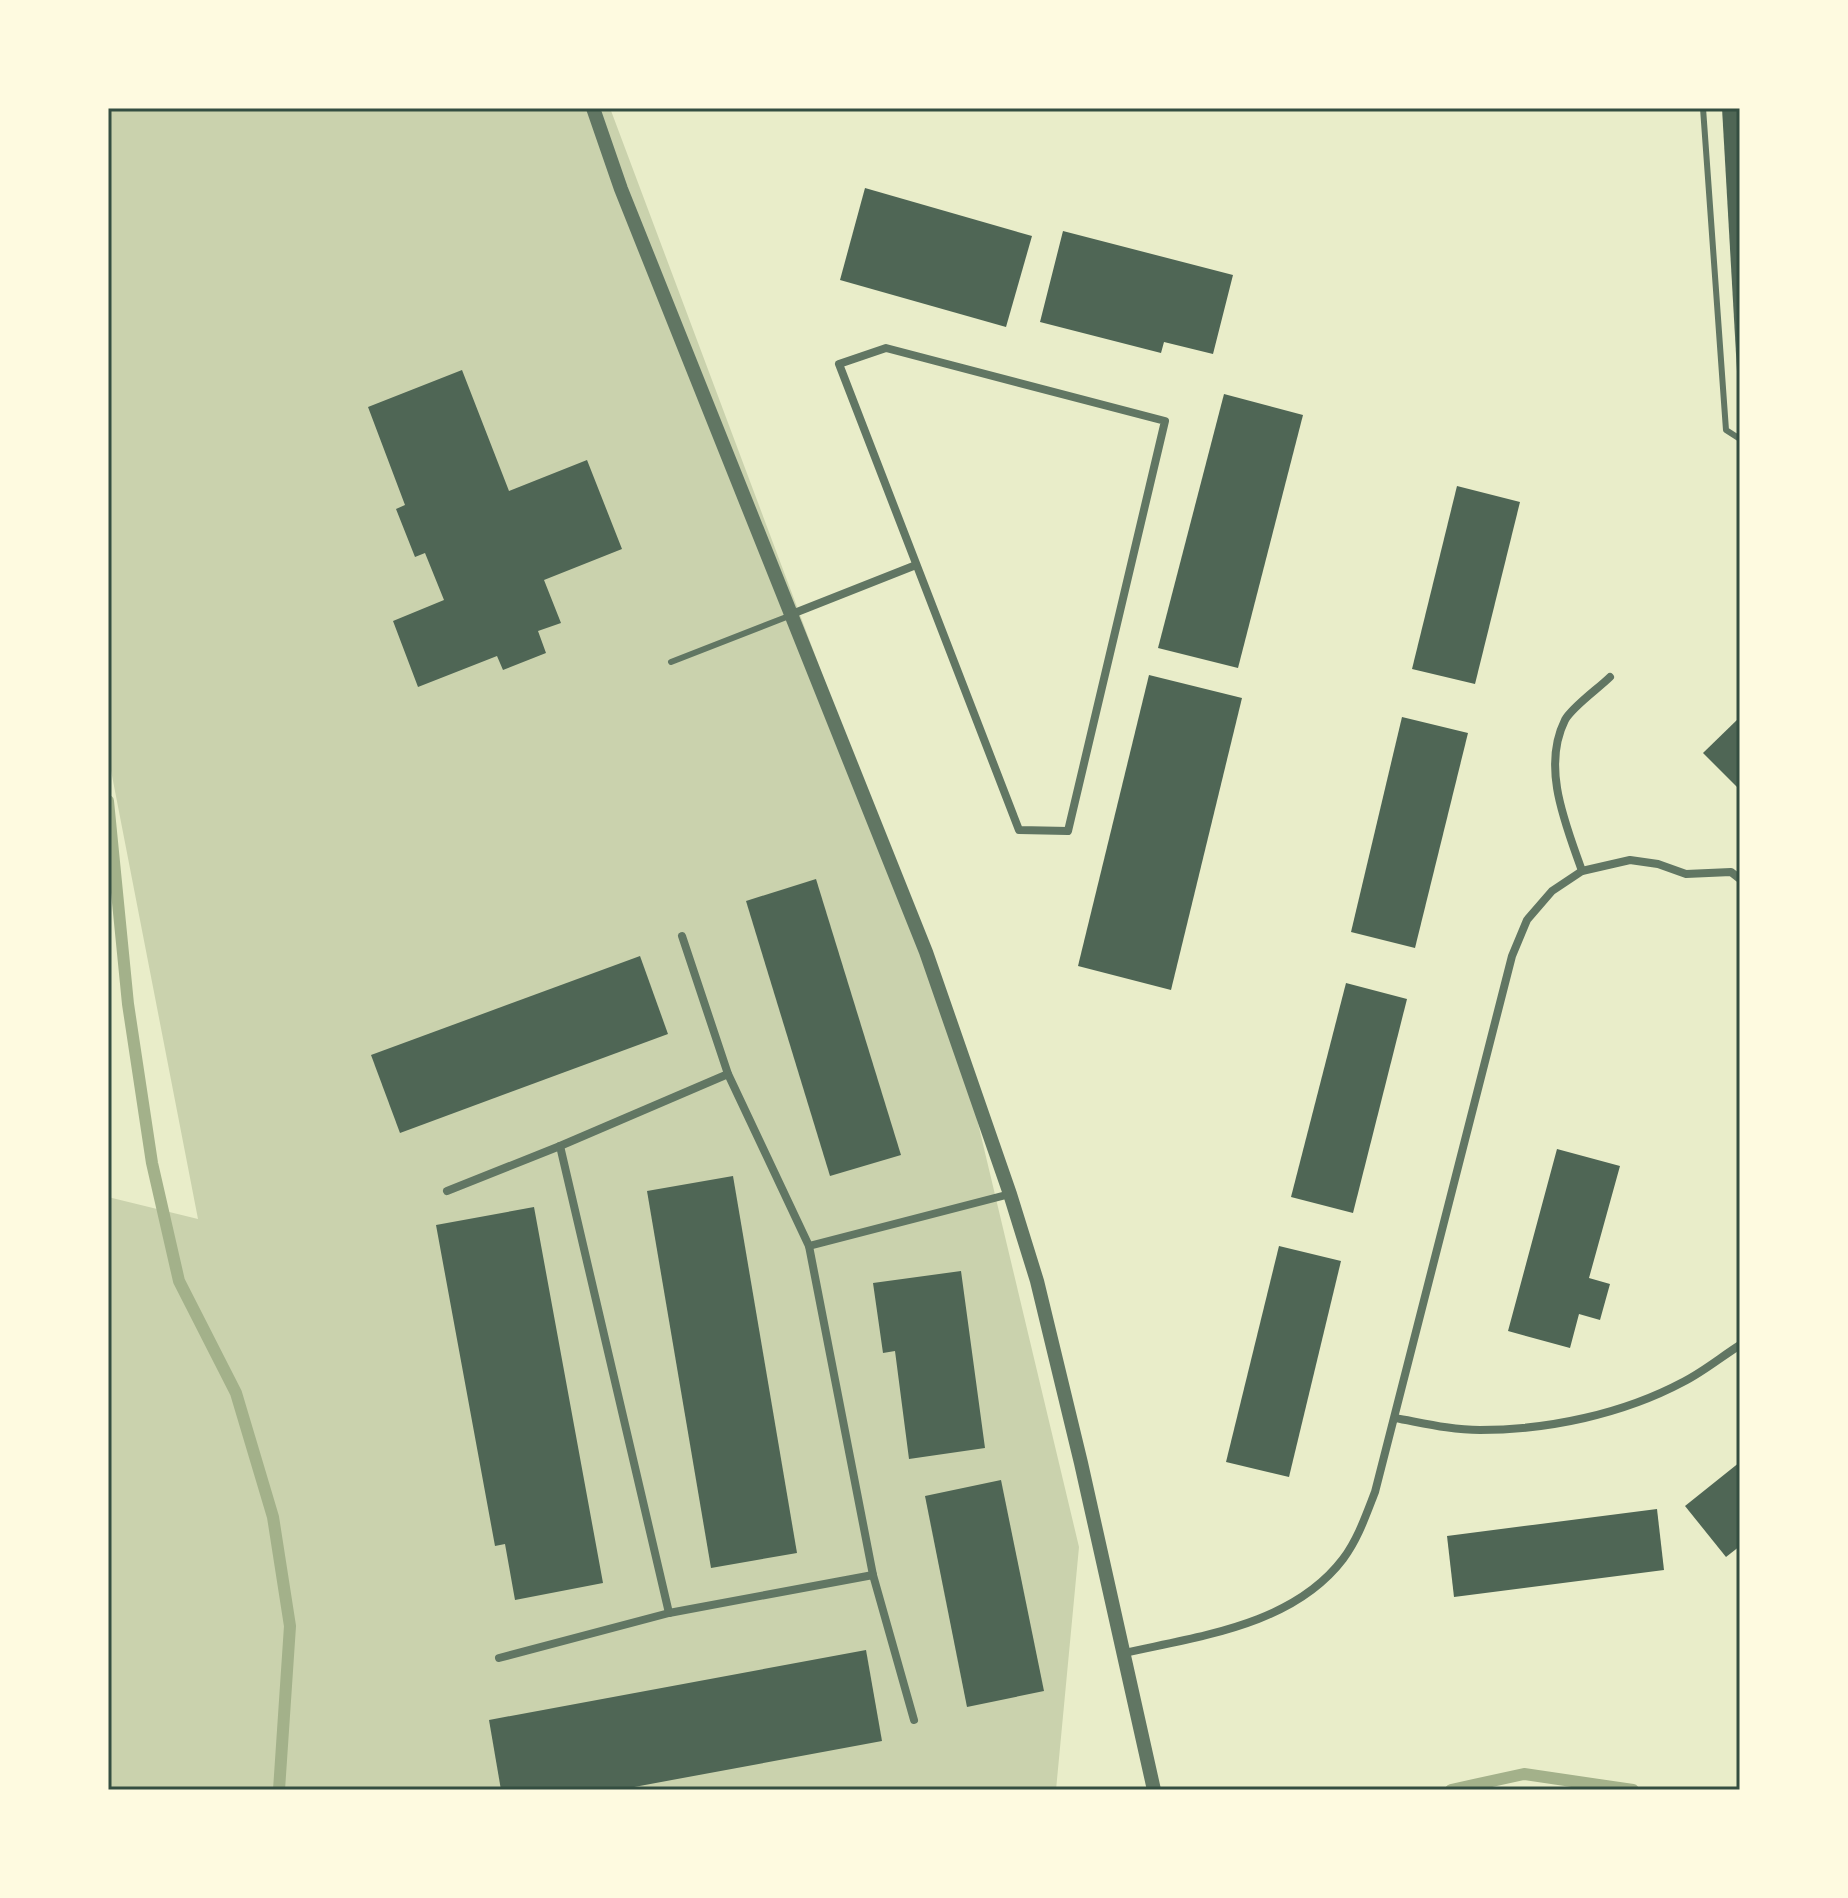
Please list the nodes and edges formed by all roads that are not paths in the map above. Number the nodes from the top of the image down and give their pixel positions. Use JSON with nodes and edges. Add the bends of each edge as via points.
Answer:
{"nodes":[{"id":1,"x":593,"y":108,"type":"edge"},
{"id":2,"x":1703,"y":108,"type":"edge"},
{"id":3,"x":1740,"y":439,"type":"edge"},
{"id":4,"x":916,"y":565,"type":"junction"},
{"id":5,"x":792,"y":614,"type":"junction"},
{"id":6,"x":671,"y":662,"type":"dead end"},
{"id":7,"x":1610,"y":677,"type":"dead end"},
{"id":8,"x":1582,"y":871,"type":"junction"},
{"id":9,"x":1740,"y":879,"type":"edge"},
{"id":10,"x":682,"y":936,"type":"dead end"},
{"id":11,"x":728,"y":1074,"type":"junction"},
{"id":12,"x":560,"y":1146,"type":"junction"},
{"id":13,"x":447,"y":1191,"type":"dead end"},
{"id":14,"x":1010,"y":1194,"type":"junction"},
{"id":15,"x":809,"y":1246,"type":"junction"},
{"id":16,"x":1740,"y":1345,"type":"edge"},
{"id":17,"x":1395,"y":1418,"type":"junction"},
{"id":18,"x":873,"y":1575,"type":"junction"},
{"id":19,"x":669,"y":1613,"type":"junction"},
{"id":20,"x":1124,"y":1653,"type":"junction"},
{"id":21,"x":499,"y":1658,"type":"dead end"},
{"id":22,"x":914,"y":1720,"type":"dead end"},
{"id":23,"x":1154,"y":1790,"type":"edge"}],
"edges":[{"from":1,"to":5,"type":"street"},
{"from":2,"to":3,"type":"lane","via":[[1726,430]]},
{"from":4,"to":4,"type":"street","via":[[839,364],[886,348],[1165,421],[1068,831],[1019,830]]},
{"from":4,"to":5,"type":"street"},
{"from":5,"to":6,"type":"lane"},
{"from":5,"to":14,"type":"street","via":[[931,965]]},
{"from":7,"to":8,"type":"street","via":[[1566,718],[1555,755],[1556,785]]},
{"from":8,"to":9,"type":"street","via":[[1630,860],[1686,874],[1731,872]]},
{"from":8,"to":17,"type":"street","via":[[1552,891],[1527,920],[1512,956]]},
{"from":10,"to":11,"type":"street"},
{"from":11,"to":12,"type":"street"},
{"from":11,"to":15,"type":"street"},
{"from":12,"to":13,"type":"street"},
{"from":12,"to":19,"type":"street"},
{"from":14,"to":15,"type":"street"},
{"from":14,"to":20,"type":"street","via":[[1037,1281]]},
{"from":15,"to":18,"type":"street"},
{"from":16,"to":17,"type":"street","via":[[1685,1382],[1638,1404],[1600,1414],[1480,1430]]},
{"from":17,"to":20,"type":"street","via":[[1359,1532],[1342,1560],[1304,1597],[1243,1624]]},
{"from":18,"to":19,"type":"street"},
{"from":18,"to":22,"type":"street"},
{"from":19,"to":21,"type":"street"},
{"from":20,"to":23,"type":"street"}]}
